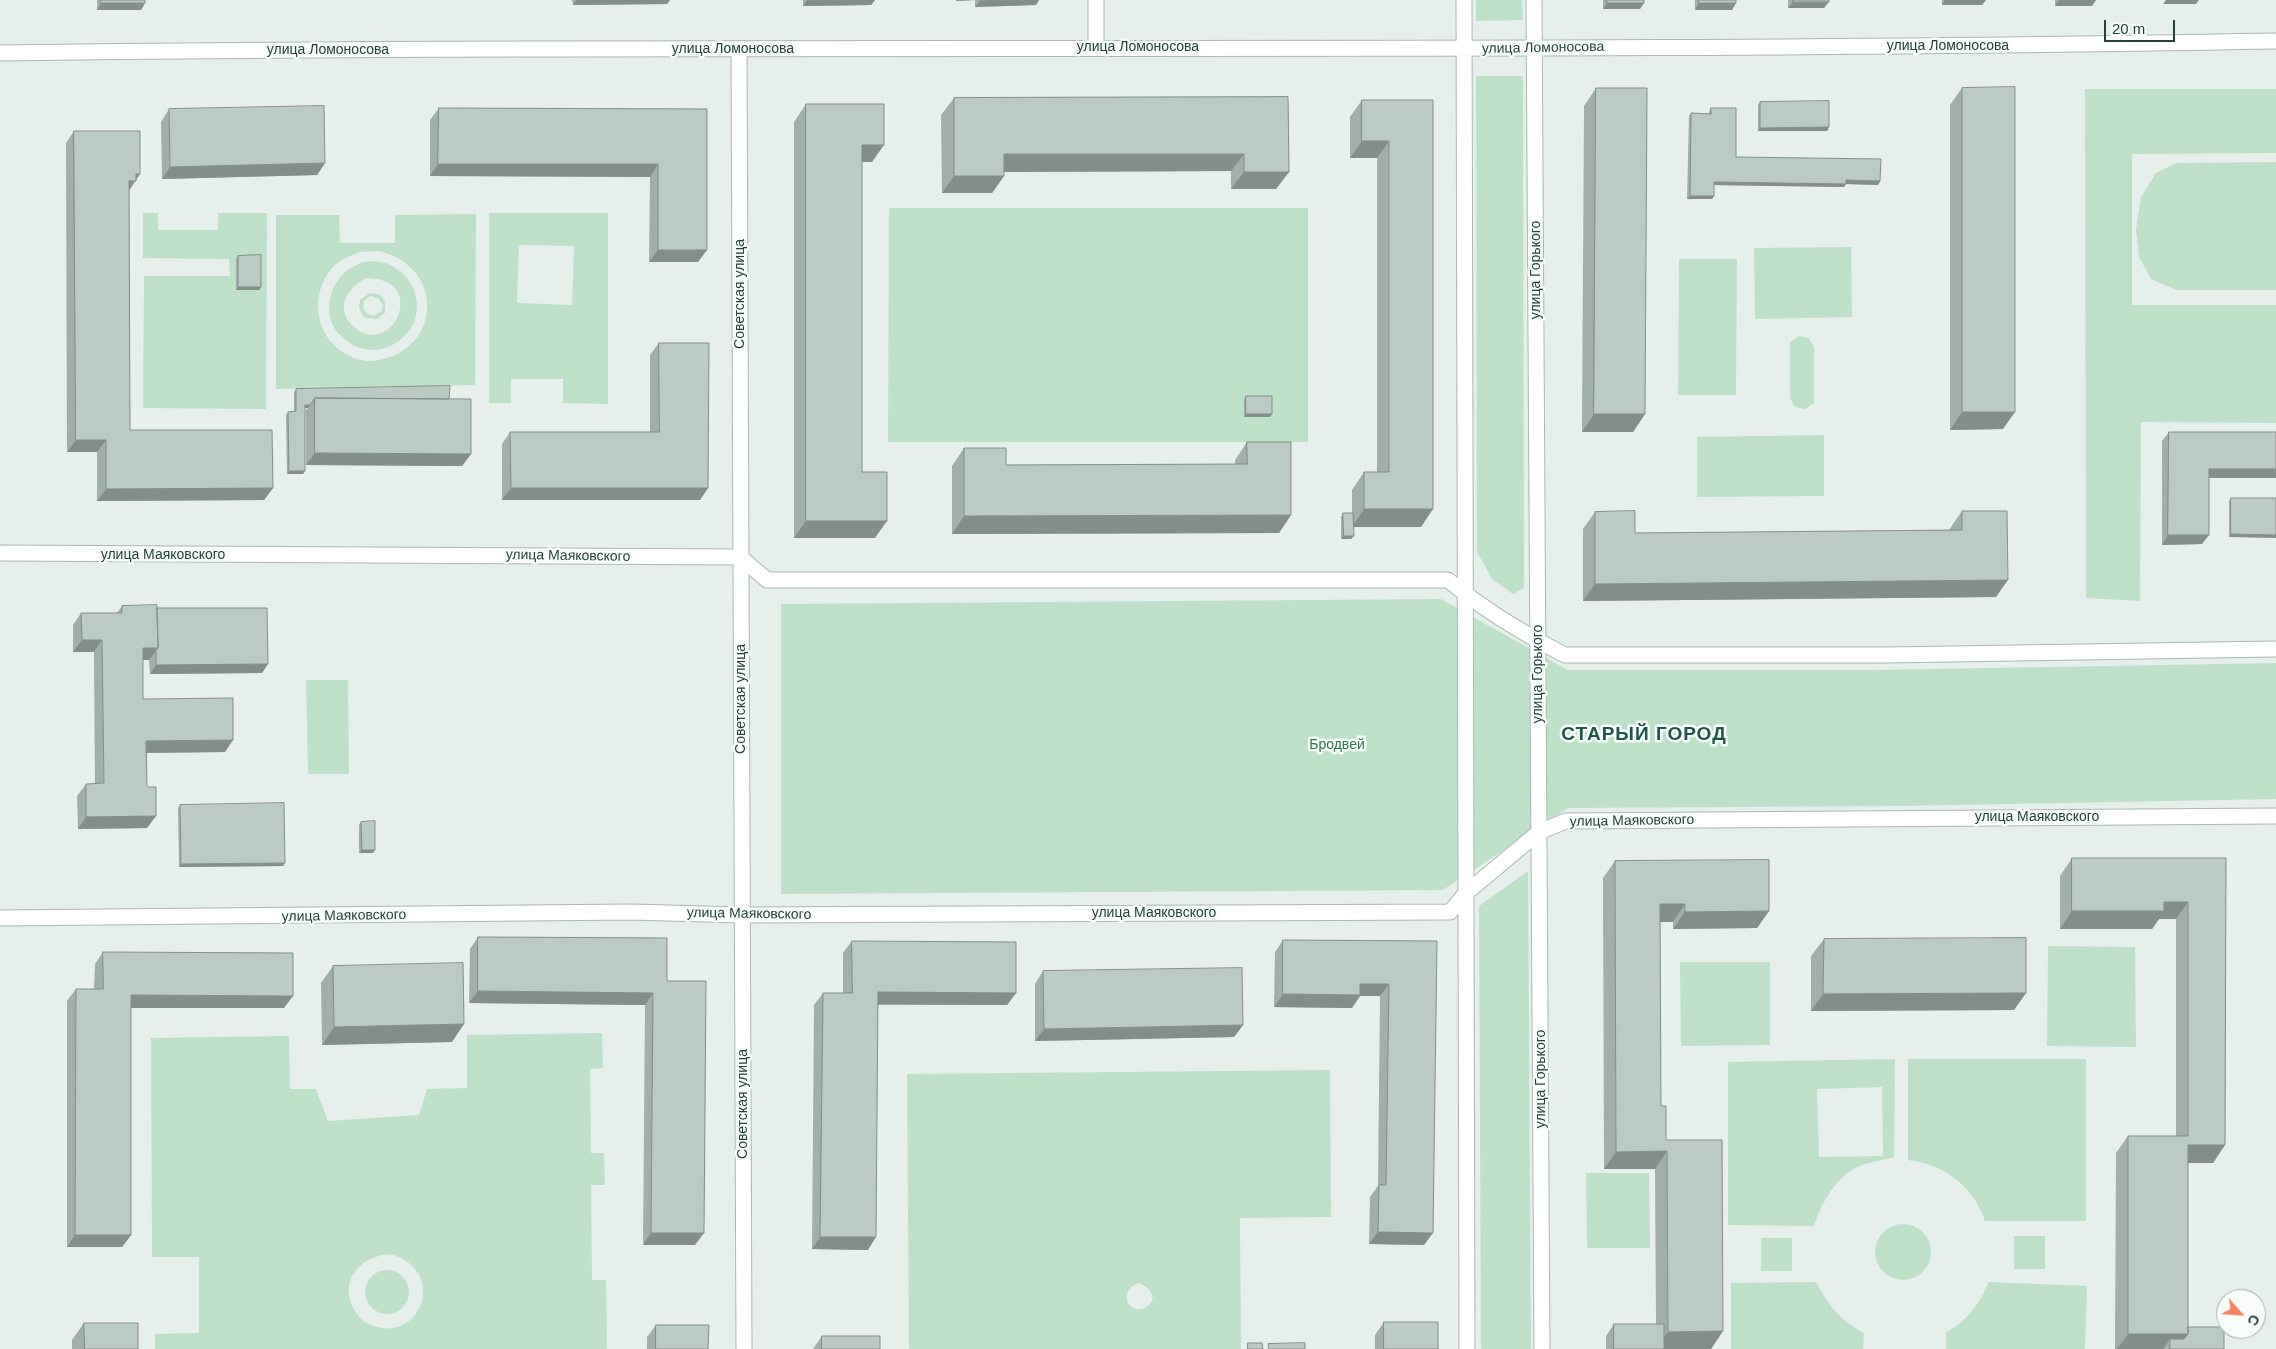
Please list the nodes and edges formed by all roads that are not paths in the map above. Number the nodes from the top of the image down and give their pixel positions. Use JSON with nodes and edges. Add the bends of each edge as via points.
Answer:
{"nodes":[{"id":1,"x":1096,"y":0,"type":"edge"},
{"id":2,"x":1464,"y":0,"type":"edge"},
{"id":3,"x":1534,"y":0,"type":"edge"},
{"id":4,"x":2276,"y":41,"type":"edge"},
{"id":5,"x":1096,"y":47,"type":"junction"},
{"id":6,"x":739,"y":48,"type":"junction"},
{"id":7,"x":1534,"y":48,"type":"junction"},
{"id":8,"x":1464,"y":49,"type":"junction"},
{"id":9,"x":0,"y":53,"type":"edge"},
{"id":10,"x":0,"y":553,"type":"edge"},
{"id":11,"x":740,"y":557,"type":"junction"},
{"id":12,"x":1465,"y":594,"type":"junction"},
{"id":13,"x":1538,"y":641,"type":"junction"},
{"id":14,"x":2276,"y":649,"type":"edge"},
{"id":15,"x":2276,"y":816,"type":"edge"},
{"id":16,"x":1539,"y":832,"type":"junction"},
{"id":17,"x":1466,"y":893,"type":"junction"},
{"id":18,"x":742,"y":915,"type":"junction"},
{"id":19,"x":0,"y":918,"type":"edge"},
{"id":20,"x":744,"y":1349,"type":"edge"},
{"id":21,"x":1468,"y":1349,"type":"edge"},
{"id":22,"x":1542,"y":1349,"type":"edge"}],
"edges":[{"from":1,"to":5,"type":"street"},
{"from":2,"to":8,"type":"street"},
{"from":3,"to":7,"type":"street","name":"улица Горького"},
{"from":4,"to":7,"type":"street","name":"улица Ломоносова"},
{"from":5,"to":6,"type":"street","name":"улица Ломоносова"},
{"from":5,"to":8,"type":"street","name":"улица Ломоносова"},
{"from":6,"to":9,"type":"street","name":"улица Ломоносова"},
{"from":6,"to":11,"type":"street","name":"Советская улица"},
{"from":7,"to":8,"type":"street","name":"улица Ломоносова"},
{"from":7,"to":13,"type":"street","name":"улица Горького"},
{"from":8,"to":12,"type":"street"},
{"from":10,"to":11,"type":"street","name":"улица Маяковского"},
{"from":11,"to":12,"type":"street","via":[[767,580],[1448,580]]},
{"from":11,"to":18,"type":"street","name":"Советская улица"},
{"from":12,"to":13,"type":"street"},
{"from":12,"to":17,"type":"street"},
{"from":13,"to":14,"type":"street","via":[[1565,655],[1886,655]]},
{"from":13,"to":16,"type":"street","name":"улица Горького"},
{"from":15,"to":16,"type":"street","name":"улица Маяковского","via":[[1566,821]]},
{"from":16,"to":17,"type":"street","name":"улица Маяковского"},
{"from":16,"to":22,"type":"street","name":"улица Горького"},
{"from":17,"to":18,"type":"street","name":"улица Маяковского","via":[[1450,912]]},
{"from":17,"to":21,"type":"street"},
{"from":18,"to":19,"type":"street","name":"улица Маяковского","via":[[631,912]]},
{"from":18,"to":20,"type":"street","name":"Советская улица"}]}
